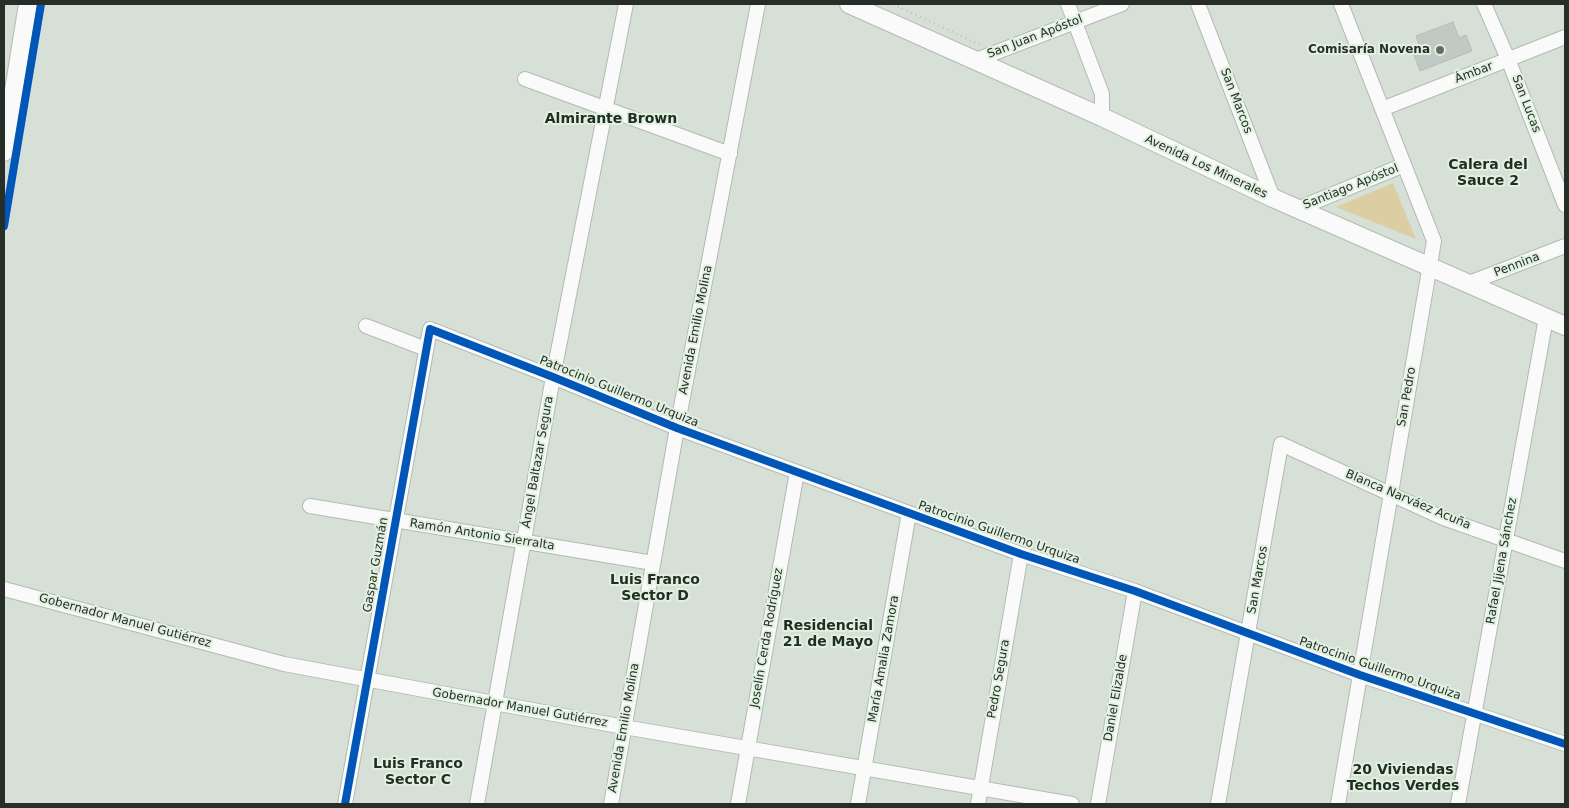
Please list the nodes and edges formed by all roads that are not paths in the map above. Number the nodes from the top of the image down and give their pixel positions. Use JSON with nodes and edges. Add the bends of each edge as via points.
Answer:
{"nodes":[{"id":1,"x":28,"y":4,"type":"edge"},
{"id":2,"x":626,"y":4,"type":"edge"},
{"id":3,"x":758,"y":4,"type":"edge"},
{"id":4,"x":849,"y":4,"type":"edge"},
{"id":5,"x":1068,"y":4,"type":"edge"},
{"id":6,"x":1122,"y":4,"type":"edge"},
{"id":7,"x":1198,"y":4,"type":"edge"},
{"id":8,"x":1341,"y":4,"type":"edge"},
{"id":9,"x":1484,"y":4,"type":"edge"},
{"id":10,"x":1074,"y":22,"type":"junction"},
{"id":11,"x":1565,"y":37,"type":"edge"},
{"id":12,"x":1508,"y":59,"type":"junction"},
{"id":13,"x":976,"y":60,"type":"junction"},
{"id":14,"x":525,"y":79,"type":"dead end"},
{"id":15,"x":606,"y":108,"type":"junction"},
{"id":16,"x":1382,"y":109,"type":"junction"},
{"id":17,"x":1102,"y":117,"type":"junction"},
{"id":18,"x":4,"y":152,"type":"edge"},
{"id":19,"x":730,"y":154,"type":"junction"},
{"id":20,"x":1404,"y":165,"type":"junction"},
{"id":21,"x":1273,"y":198,"type":"junction"},
{"id":22,"x":1565,"y":205,"type":"edge"},
{"id":23,"x":1297,"y":208,"type":"junction"},
{"id":24,"x":1565,"y":246,"type":"edge"},
{"id":25,"x":1430,"y":266,"type":"junction"},
{"id":26,"x":1469,"y":283,"type":"junction"},
{"id":27,"x":1546,"y":318,"type":"junction"},
{"id":28,"x":366,"y":326,"type":"dead end"},
{"id":29,"x":1565,"y":326,"type":"edge"},
{"id":30,"x":430,"y":329,"type":"joint"},
{"id":31,"x":426,"y":349,"type":"junction"},
{"id":32,"x":553,"y":377,"type":"junction"},
{"id":33,"x":677,"y":428,"type":"junction"},
{"id":34,"x":1282,"y":444,"type":"joint"},
{"id":35,"x":797,"y":472,"type":"junction"},
{"id":36,"x":1391,"y":494,"type":"junction"},
{"id":37,"x":310,"y":506,"type":"dead end"},
{"id":38,"x":909,"y":513,"type":"junction"},
{"id":39,"x":395,"y":520,"type":"junction"},
{"id":40,"x":1506,"y":540,"type":"junction"},
{"id":41,"x":524,"y":542,"type":"junction"},
{"id":42,"x":1021,"y":554,"type":"junction"},
{"id":43,"x":1565,"y":561,"type":"edge"},
{"id":44,"x":653,"y":563,"type":"junction"},
{"id":45,"x":4,"y":589,"type":"edge"},
{"id":46,"x":1135,"y":591,"type":"junction"},
{"id":47,"x":1249,"y":634,"type":"junction"},
{"id":48,"x":1360,"y":675,"type":"junction"},
{"id":49,"x":367,"y":679,"type":"junction"},
{"id":50,"x":495,"y":703,"type":"junction"},
{"id":51,"x":1474,"y":713,"type":"junction"},
{"id":52,"x":624,"y":727,"type":"junction"},
{"id":53,"x":1565,"y":744,"type":"edge"},
{"id":54,"x":748,"y":748,"type":"junction"},
{"id":55,"x":865,"y":768,"type":"junction"},
{"id":56,"x":981,"y":788,"type":"junction"},
{"id":57,"x":345,"y":804,"type":"edge"},
{"id":58,"x":477,"y":804,"type":"edge"},
{"id":59,"x":611,"y":804,"type":"edge"},
{"id":60,"x":738,"y":804,"type":"edge"},
{"id":61,"x":858,"y":804,"type":"edge"},
{"id":62,"x":978,"y":804,"type":"edge"},
{"id":63,"x":1072,"y":804,"type":"edge"},
{"id":64,"x":1098,"y":804,"type":"edge"},
{"id":65,"x":1218,"y":804,"type":"edge"},
{"id":66,"x":1338,"y":804,"type":"edge"},
{"id":67,"x":1458,"y":804,"type":"edge"}],
"edges":[{"from":1,"to":18,"type":"main road"},
{"from":2,"to":15,"type":"street","name":"Ángel Baltazar Segura"},
{"from":3,"to":19,"type":"street","name":"Avenida Emilio Molina"},
{"from":4,"to":13,"type":"main road","name":"Avenida Los Minerales"},
{"from":5,"to":10,"type":"street"},
{"from":6,"to":10,"type":"street","name":"San Juan Apóstol"},
{"from":7,"to":21,"type":"street","name":"San Marcos"},
{"from":8,"to":16,"type":"street","name":"San Pedro"},
{"from":9,"to":12,"type":"street","name":"San Lucas"},
{"from":10,"to":13,"type":"street","name":"San Juan Apóstol"},
{"from":10,"to":17,"type":"street","via":[[1102,94]]},
{"from":11,"to":12,"type":"street","name":"Ámbar"},
{"from":12,"to":16,"type":"street","name":"Ámbar"},
{"from":12,"to":22,"type":"street","name":"San Lucas"},
{"from":13,"to":17,"type":"main road","name":"Avenida Los Minerales"},
{"from":14,"to":15,"type":"street"},
{"from":15,"to":19,"type":"street"},
{"from":15,"to":32,"type":"street","name":"Ángel Baltazar Segura"},
{"from":16,"to":20,"type":"street","name":"San Pedro"},
{"from":17,"to":21,"type":"main road","name":"Avenida Los Minerales"},
{"from":19,"to":33,"type":"street","name":"Avenida Emilio Molina"},
{"from":20,"to":23,"type":"street","name":"Santiago Apóstol"},
{"from":20,"to":25,"type":"street","name":"San Pedro","via":[[1434,241]]},
{"from":21,"to":23,"type":"main road","name":"Avenida Los Minerales"},
{"from":23,"to":25,"type":"main road","name":"Avenida Los Minerales"},
{"from":24,"to":26,"type":"street","name":"Pennina"},
{"from":25,"to":26,"type":"main road","name":"Avenida Los Minerales"},
{"from":25,"to":36,"type":"street","name":"San Pedro"},
{"from":26,"to":27,"type":"main road","name":"Avenida Los Minerales"},
{"from":27,"to":29,"type":"main road","name":"Avenida Los Minerales"},
{"from":27,"to":40,"type":"street","name":"Rafael Jijena Sánchez"},
{"from":28,"to":31,"type":"street"},
{"from":30,"to":31,"type":"street","name":"Gaspar Guzmán"},
{"from":30,"to":32,"type":"street","name":"Patrocinio Guillermo Urquiza"},
{"from":31,"to":39,"type":"street","name":"Gaspar Guzmán"},
{"from":32,"to":33,"type":"street","name":"Patrocinio Guillermo Urquiza"},
{"from":32,"to":41,"type":"street","name":"Ángel Baltazar Segura"},
{"from":33,"to":35,"type":"street","name":"Patrocinio Guillermo Urquiza"},
{"from":33,"to":44,"type":"street","name":"Avenida Emilio Molina"},
{"from":34,"to":36,"type":"street","name":"Blanca Narváez Acuña"},
{"from":34,"to":47,"type":"street","name":"San Marcos"},
{"from":35,"to":38,"type":"street","name":"Patrocinio Guillermo Urquiza"},
{"from":35,"to":54,"type":"street","name":"Joselín Cerda Rodríguez"},
{"from":36,"to":40,"type":"street","name":"Blanca Narváez Acuña","via":[[1443,518]]},
{"from":36,"to":48,"type":"street","name":"San Pedro"},
{"from":37,"to":39,"type":"street","name":"Ramón Antonio Sierralta"},
{"from":38,"to":42,"type":"street","name":"Patrocinio Guillermo Urquiza"},
{"from":38,"to":55,"type":"street","name":"María Amalia Zamora"},
{"from":39,"to":41,"type":"street","name":"Ramón Antonio Sierralta"},
{"from":39,"to":49,"type":"street","name":"Gaspar Guzmán"},
{"from":40,"to":43,"type":"street","name":"Blanca Narváez Acuña"},
{"from":40,"to":51,"type":"street","name":"Rafael Jijena Sánchez"},
{"from":41,"to":44,"type":"street","name":"Ramón Antonio Sierralta"},
{"from":41,"to":50,"type":"street","name":"Ángel Baltazar Segura"},
{"from":42,"to":46,"type":"street","name":"Patrocinio Guillermo Urquiza"},
{"from":42,"to":56,"type":"street","name":"Pedro Segura"},
{"from":44,"to":52,"type":"street","name":"Avenida Emilio Molina"},
{"from":45,"to":49,"type":"street","name":"Gobernador Manuel Gutiérrez","via":[[284,664]]},
{"from":46,"to":47,"type":"street","name":"Patrocinio Guillermo Urquiza"},
{"from":46,"to":64,"type":"street","name":"Daniel Elizalde"},
{"from":47,"to":48,"type":"street","name":"Patrocinio Guillermo Urquiza"},
{"from":47,"to":65,"type":"street","name":"San Marcos"},
{"from":48,"to":51,"type":"street","name":"Patrocinio Guillermo Urquiza"},
{"from":48,"to":66,"type":"street","name":"San Pedro"},
{"from":49,"to":50,"type":"street","name":"Gobernador Manuel Gutiérrez"},
{"from":49,"to":57,"type":"street","name":"Gaspar Guzmán"},
{"from":50,"to":52,"type":"street","name":"Gobernador Manuel Gutiérrez"},
{"from":50,"to":58,"type":"street","name":"Ángel Baltazar Segura"},
{"from":51,"to":53,"type":"street","name":"Patrocinio Guillermo Urquiza"},
{"from":51,"to":67,"type":"street","name":"Rafael Jijena Sánchez"},
{"from":52,"to":54,"type":"street","name":"Gobernador Manuel Gutiérrez"},
{"from":52,"to":59,"type":"street","name":"Avenida Emilio Molina"},
{"from":54,"to":55,"type":"street","name":"Gobernador Manuel Gutiérrez"},
{"from":54,"to":60,"type":"street","name":"Joselín Cerda Rodríguez"},
{"from":55,"to":56,"type":"street","name":"Gobernador Manuel Gutiérrez"},
{"from":55,"to":61,"type":"street","name":"María Amalia Zamora"},
{"from":56,"to":62,"type":"street","name":"Pedro Segura"},
{"from":56,"to":63,"type":"street","name":"Gobernador Manuel Gutiérrez"}]}
